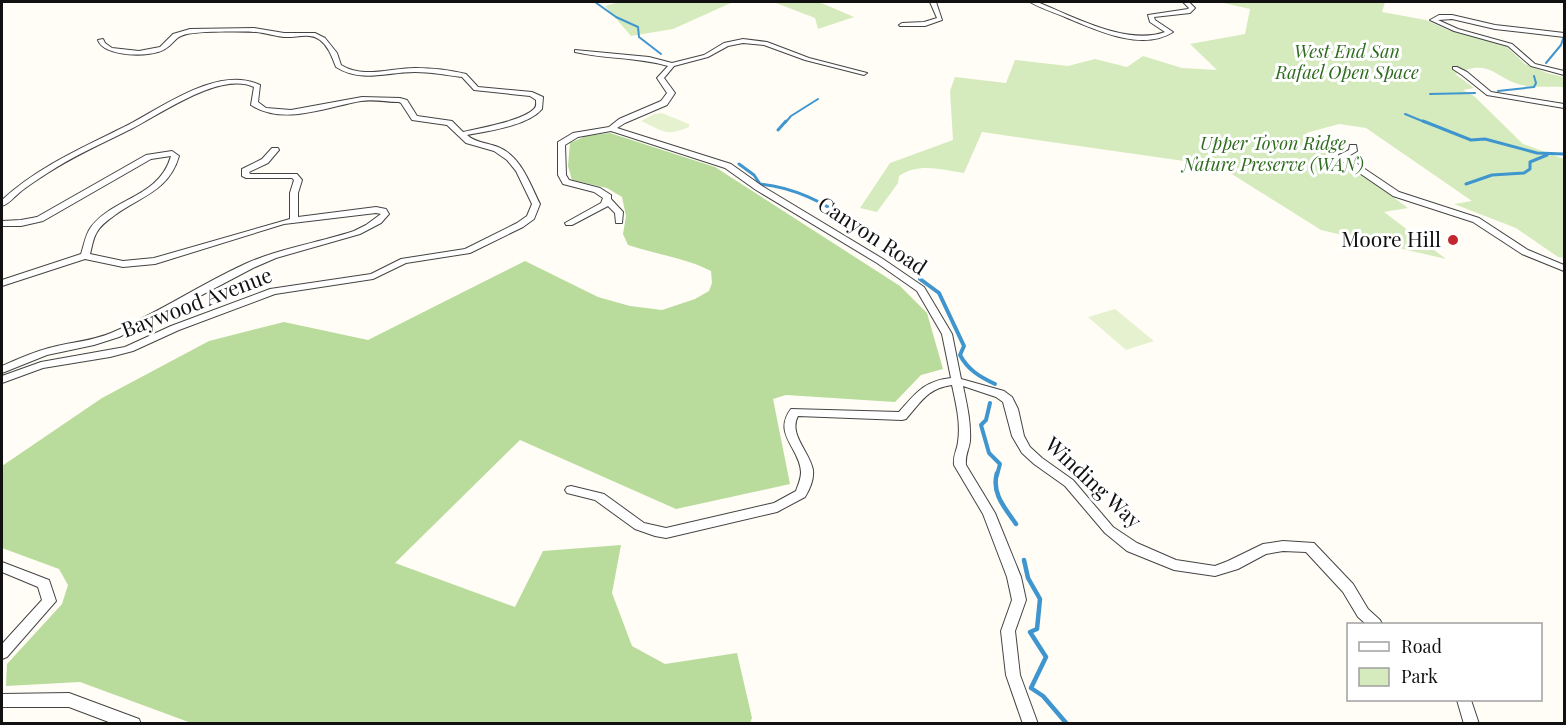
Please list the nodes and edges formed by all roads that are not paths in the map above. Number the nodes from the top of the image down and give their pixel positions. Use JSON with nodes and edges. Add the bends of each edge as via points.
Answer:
{"nodes":[{"id":1,"x":933,"y":2,"type":"edge"},
{"id":2,"x":1033,"y":2,"type":"edge"},
{"id":3,"x":1186,"y":2,"type":"edge"},
{"id":4,"x":902,"y":25,"type":"dead end"},
{"id":5,"x":1564,"y":28,"type":"edge"},
{"id":6,"x":1553,"y":33,"type":"junction"},
{"id":7,"x":1564,"y":35,"type":"edge"},
{"id":8,"x":101,"y":40,"type":"dead end"},
{"id":9,"x":577,"y":51,"type":"dead end"},
{"id":10,"x":672,"y":64,"type":"junction"},
{"id":11,"x":1455,"y":68,"type":"dead end"},
{"id":12,"x":1564,"y":72,"type":"edge"},
{"id":13,"x":864,"y":74,"type":"dead end"},
{"id":14,"x":1564,"y":106,"type":"edge"},
{"id":15,"x":611,"y":129,"type":"junction"},
{"id":16,"x":463,"y":134,"type":"junction"},
{"id":17,"x":1353,"y":147,"type":"dead end"},
{"id":18,"x":275,"y":150,"type":"dead end"},
{"id":19,"x":608,"y":201,"type":"junction"},
{"id":20,"x":2,"y":204,"type":"edge"},
{"id":21,"x":294,"y":220,"type":"junction"},
{"id":22,"x":619,"y":221,"type":"dead end"},
{"id":23,"x":2,"y":223,"type":"edge"},
{"id":24,"x":569,"y":223,"type":"dead end"},
{"id":25,"x":85,"y":256,"type":"junction"},
{"id":26,"x":1564,"y":268,"type":"edge"},
{"id":27,"x":2,"y":283,"type":"edge"},
{"id":28,"x":2,"y":370,"type":"edge"},
{"id":29,"x":2,"y":380,"type":"edge"},
{"id":30,"x":957,"y":381,"type":"junction"},
{"id":31,"x":571,"y":490,"type":"dead end"},
{"id":32,"x":2,"y":567,"type":"edge"},
{"id":33,"x":1374,"y":623,"type":"edge"},
{"id":34,"x":2,"y":653,"type":"edge"},
{"id":35,"x":2,"y":701,"type":"edge"},
{"id":36,"x":1465,"y":701,"type":"edge"},
{"id":37,"x":134,"y":723,"type":"edge"},
{"id":38,"x":1031,"y":723,"type":"edge"},
{"id":39,"x":1472,"y":723,"type":"edge"}],
"edges":[{"from":1,"to":4,"type":"street","via":[[940,19]]},
{"from":2,"to":3,"type":"street","via":[[1131,38],[1166,35],[1170,32],[1150,16],[1190,11],[1192,8]]},
{"from":5,"to":6,"type":"street"},
{"from":6,"to":7,"type":"street"},
{"from":6,"to":12,"type":"street","via":[[1495,27],[1452,17],[1432,20],[1510,45],[1533,65]]},
{"from":8,"to":16,"type":"street","via":[[110,50],[139,53],[162,49],[175,35],[190,31],[313,34],[323,39],[335,54],[338,66],[351,72],[416,70],[464,75],[476,89],[532,93],[540,99],[537,111]]},
{"from":9,"to":10,"type":"street"},
{"from":10,"to":13,"type":"street","via":[[706,56],[730,43],[753,41]]},
{"from":10,"to":15,"type":"street","via":[[660,78],[671,93],[667,100]]},
{"from":11,"to":14,"type":"street","via":[[1489,94]]},
{"from":15,"to":19,"type":"street","via":[[571,137],[560,146],[566,183],[605,193]]},
{"from":15,"to":30,"type":"street","name":"Canyon Road","via":[[728,166],[921,289],[947,334]]},
{"from":16,"to":20,"type":"street","name":"Baywood Avenue","via":[[449,123],[415,118],[400,100],[363,99],[294,111],[260,109],[254,103],[258,86],[238,81],[179,98],[40,173]]},
{"from":16,"to":29,"type":"street","name":"Baywood Avenue","via":[[475,144],[497,149],[519,171],[536,204],[531,217],[520,225],[467,251],[404,261],[373,276],[273,291],[129,349],[41,365]]},
{"from":17,"to":26,"type":"street","via":[[1342,157],[1387,189],[1476,220],[1525,252]]},
{"from":18,"to":21,"type":"street","via":[[265,161],[245,171],[246,176],[294,176],[298,180]]},
{"from":19,"to":22,"type":"street","via":[[619,212]]},
{"from":19,"to":24,"type":"street"},
{"from":21,"to":25,"type":"street","via":[[155,261],[123,264]]},
{"from":21,"to":28,"type":"street","via":[[376,210],[385,214],[362,230],[333,242],[296,250],[251,267],[115,335],[87,345],[42,353]]},
{"from":23,"to":25,"type":"street","via":[[40,219],[149,157],[172,153],[175,156],[171,174],[94,230]]},
{"from":25,"to":27,"type":"street"},
{"from":30,"to":31,"type":"street","via":[[932,386],[902,416],[795,412],[789,419],[789,429],[807,468],[807,479],[801,494],[777,507],[666,533],[650,532],[639,528],[600,497]]},
{"from":30,"to":33,"type":"street","name":"Winding Way","via":[[1008,400],[1026,450],[1069,483],[1108,530],[1132,547],[1174,565],[1215,571],[1263,549],[1309,547]]},
{"from":30,"to":38,"type":"street","name":"Canyon Road","via":[[964,418],[960,465],[989,513],[1014,577],[1019,600],[1008,631],[1013,675]]},
{"from":32,"to":34,"type":"street","via":[[44,584],[49,601]]},
{"from":35,"to":37,"type":"street","via":[[69,700]]},
{"from":36,"to":39,"type":"street"}]}
